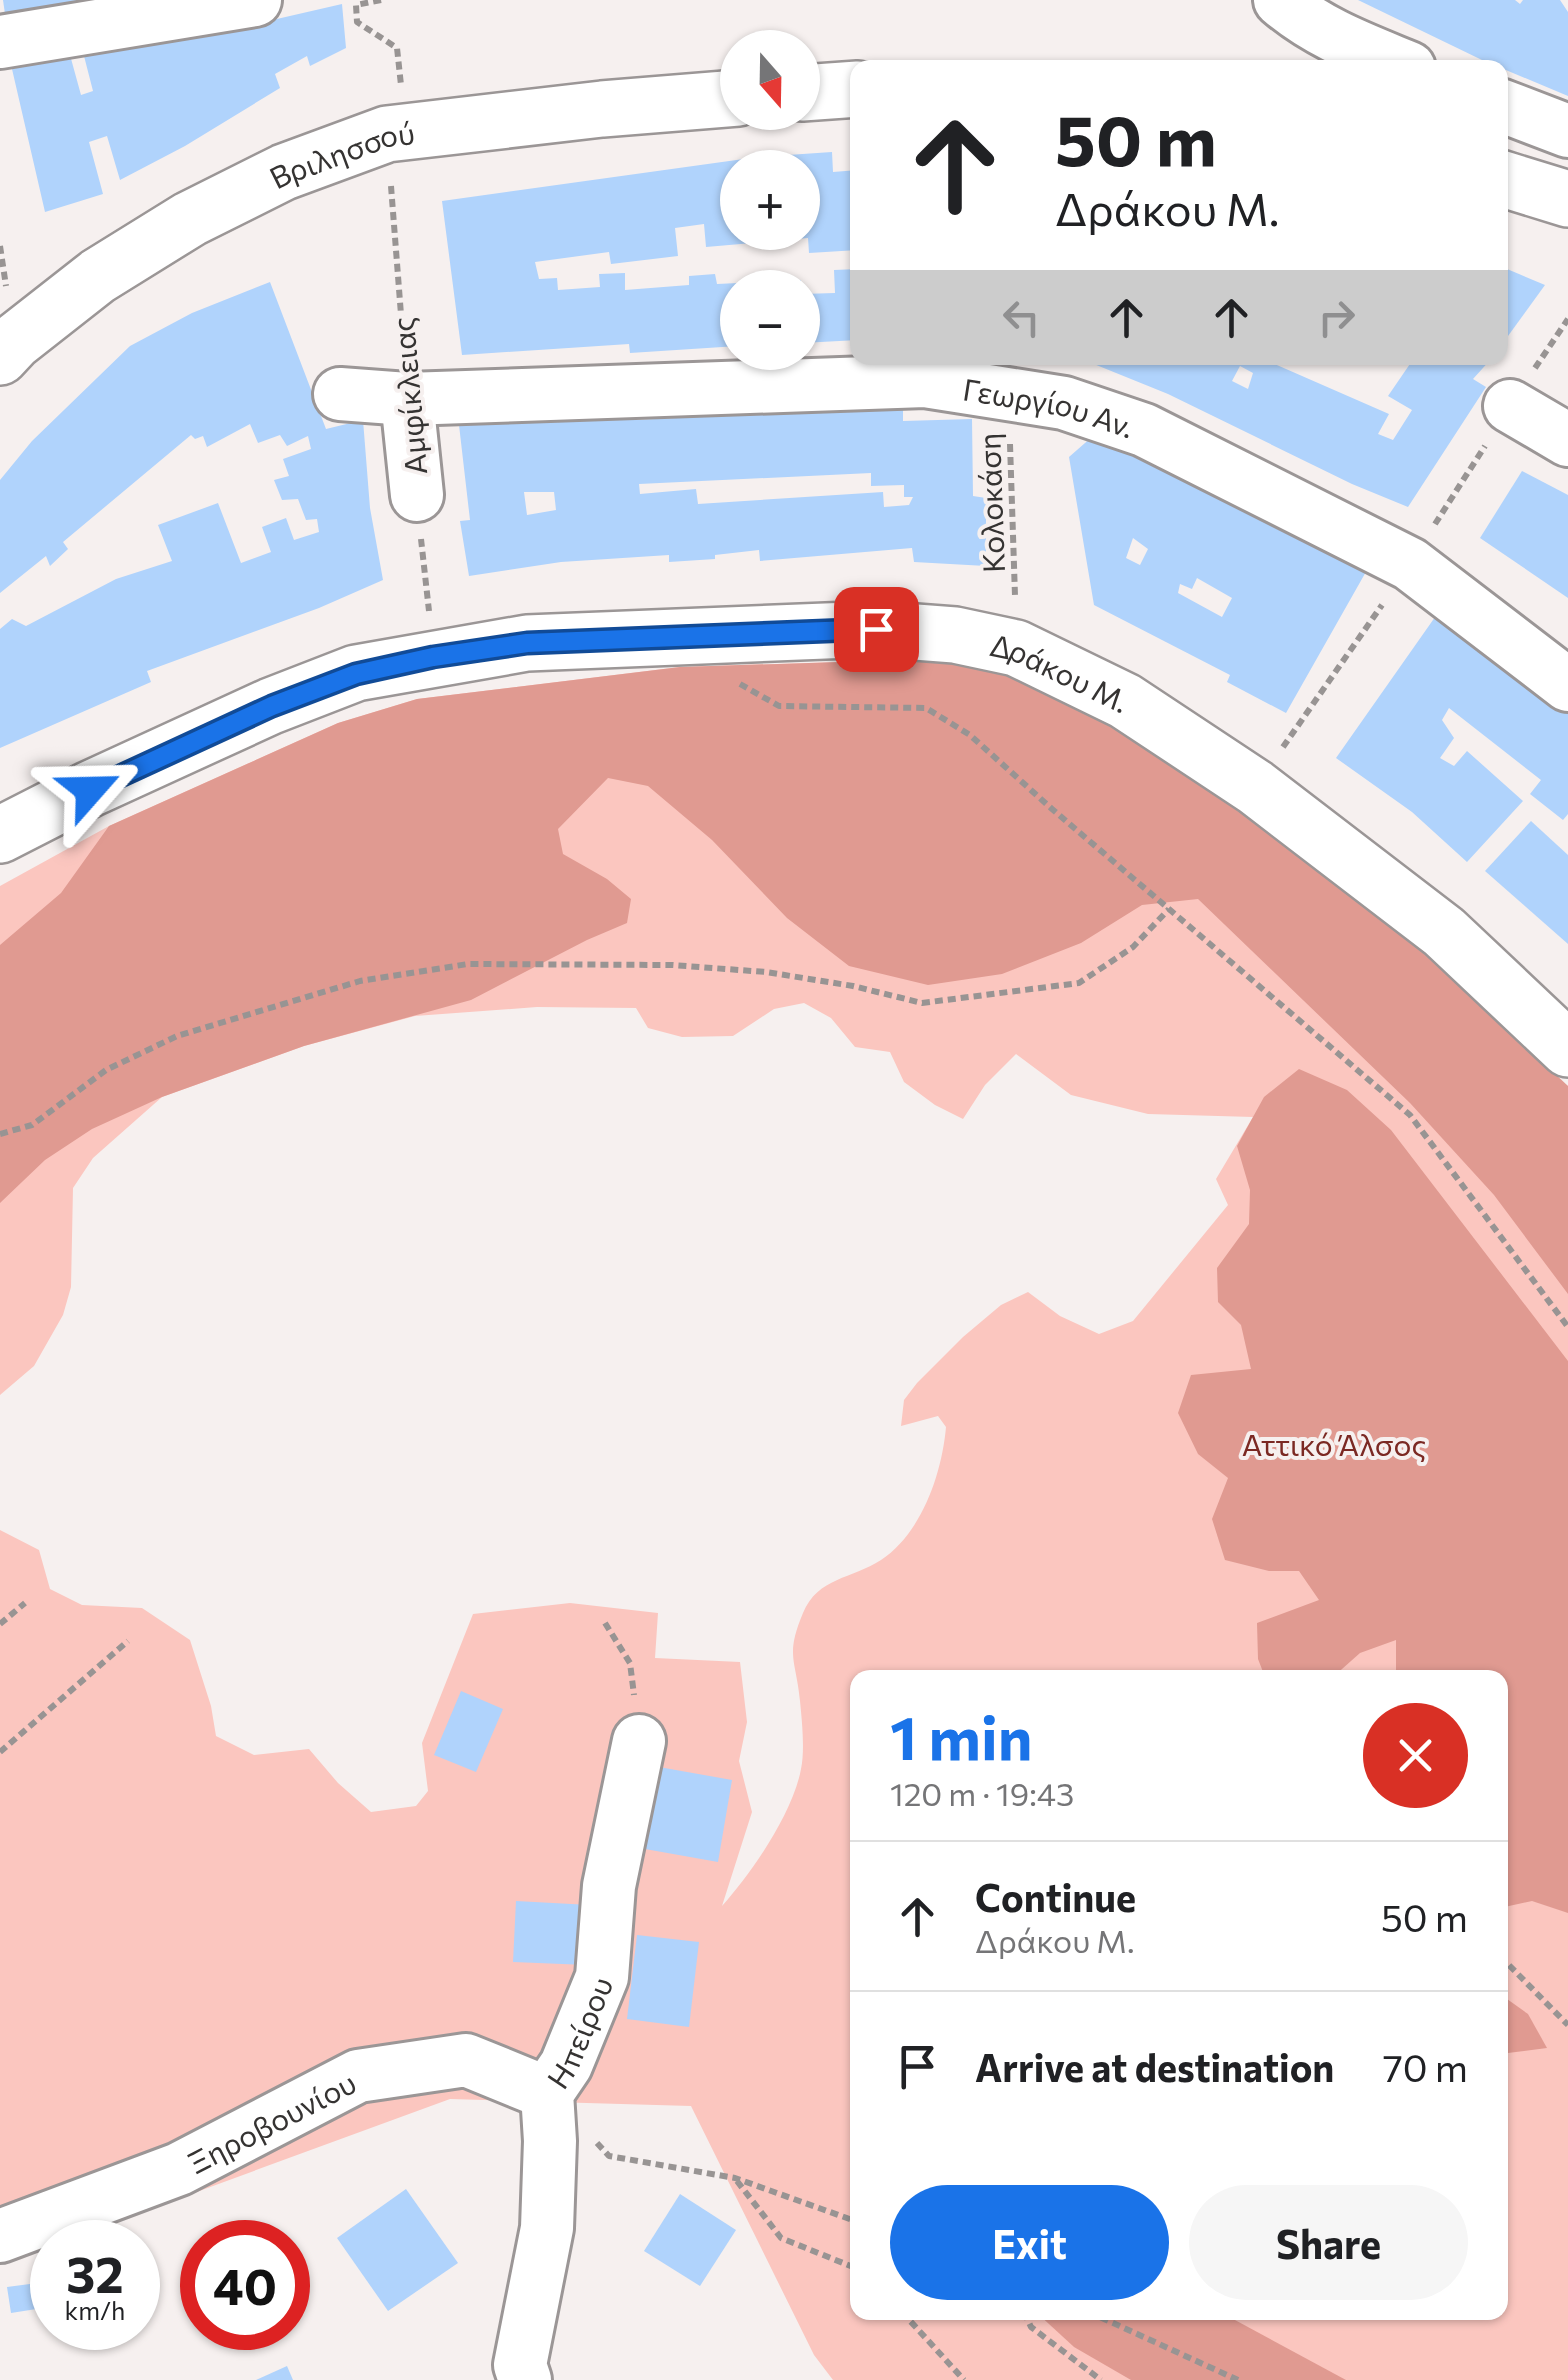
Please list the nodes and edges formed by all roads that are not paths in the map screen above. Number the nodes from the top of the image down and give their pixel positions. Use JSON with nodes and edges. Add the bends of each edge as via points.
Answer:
{"nodes":[{"id":1,"x":255,"y":0,"type":"edge"},
{"id":2,"x":1280,"y":0,"type":"edge"},
{"id":3,"x":0,"y":42,"type":"edge"},
{"id":4,"x":1389,"y":60,"type":"edge"},
{"id":5,"x":850,"y":90,"type":"edge"},
{"id":6,"x":820,"y":92,"type":"edge"},
{"id":7,"x":720,"y":99,"type":"edge"},
{"id":8,"x":1508,"y":108,"type":"edge"},
{"id":9,"x":1568,"y":132,"type":"edge"},
{"id":10,"x":1508,"y":180,"type":"edge"},
{"id":11,"x":1568,"y":199,"type":"edge"},
{"id":12,"x":0,"y":357,"type":"edge"},
{"id":13,"x":340,"y":394,"type":"dead end"},
{"id":14,"x":408,"y":399,"type":"junction"},
{"id":15,"x":417,"y":495,"type":"road end"},
{"id":16,"x":1568,"y":684,"type":"edge"},
{"id":17,"x":0,"y":835,"type":"edge"},
{"id":18,"x":1568,"y":1049,"type":"edge"},
{"id":19,"x":639,"y":1741,"type":"road end"},
{"id":20,"x":547,"y":2092,"type":"junction"},
{"id":21,"x":0,"y":2236,"type":"edge"},
{"id":22,"x":525,"y":2380,"type":"edge"}],
"edges":[{"from":1,"to":3,"type":"street"},
{"from":2,"to":4,"type":"street","via":[[1335,37]]},
{"from":5,"to":6,"type":"street"},
{"from":7,"to":12,"type":"street","name":"Βριλησσού","via":[[397,133],[284,172],[98,276]]},
{"from":8,"to":9,"type":"street"},
{"from":10,"to":11,"type":"street"},
{"from":13,"to":14,"type":"street","name":"Γεωργίου Αν."},
{"from":14,"to":15,"type":"street","name":"Αμφίκλειας"},
{"from":14,"to":16,"type":"street","name":"Γεωργίου Αν.","via":[[925,382],[1064,403],[1144,430],[1410,564]]},
{"from":17,"to":18,"type":"street","name":"Δράκου Μ.","via":[[272,706],[356,674],[433,657],[527,643],[876,629],[955,635],[1016,648],[1125,700],[1255,786],[1444,932]]},
{"from":19,"to":20,"type":"street","name":"Ηπείρου","via":[[609,1886],[602,1977],[566,2065]]},
{"from":20,"to":21,"type":"street","name":"Ξηροβουνίου","via":[[466,2060],[358,2076],[179,2169]]},
{"from":20,"to":22,"type":"street","name":"Ηπείρου","via":[[547,2228],[520,2365]]}]}
